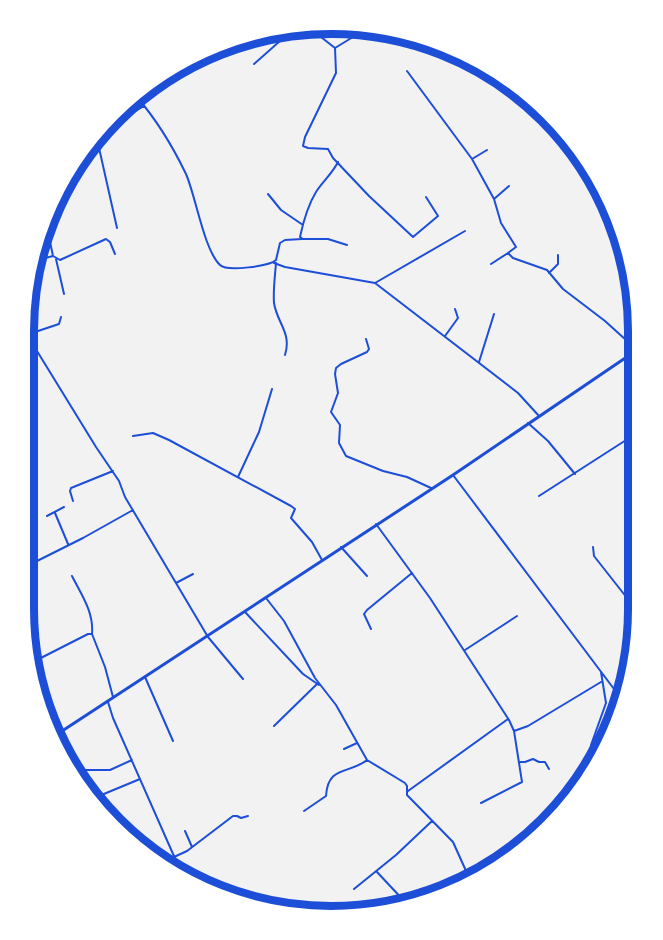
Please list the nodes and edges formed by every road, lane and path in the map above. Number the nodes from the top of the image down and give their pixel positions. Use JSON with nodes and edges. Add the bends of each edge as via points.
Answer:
{"nodes":[{"id":1,"x":318,"y":35,"type":"edge"},
{"id":2,"x":355,"y":35,"type":"edge"},
{"id":3,"x":283,"y":39,"type":"edge"},
{"id":4,"x":334,"y":48,"type":"junction"},
{"id":5,"x":254,"y":64,"type":"dead end"},
{"id":6,"x":407,"y":70,"type":"dead end"},
{"id":7,"x":142,"y":103,"type":"edge"},
{"id":8,"x":144,"y":106,"type":"junction"},
{"id":9,"x":126,"y":117,"type":"edge"},
{"id":10,"x":99,"y":147,"type":"edge"},
{"id":11,"x":487,"y":150,"type":"dead end"},
{"id":12,"x":472,"y":159,"type":"junction"},
{"id":13,"x":338,"y":162,"type":"junction"},
{"id":14,"x":509,"y":186,"type":"dead end"},
{"id":15,"x":268,"y":194,"type":"dead end"},
{"id":16,"x":426,"y":197,"type":"dead end"},
{"id":17,"x":494,"y":199,"type":"junction"},
{"id":18,"x":303,"y":225,"type":"junction"},
{"id":19,"x":117,"y":228,"type":"dead end"},
{"id":20,"x":465,"y":231,"type":"dead end"},
{"id":21,"x":50,"y":237,"type":"edge"},
{"id":22,"x":302,"y":239,"type":"junction"},
{"id":23,"x":347,"y":245,"type":"dead end"},
{"id":24,"x":508,"y":253,"type":"junction"},
{"id":25,"x":115,"y":254,"type":"dead end"},
{"id":26,"x":558,"y":255,"type":"dead end"},
{"id":27,"x":54,"y":256,"type":"junction"},
{"id":28,"x":44,"y":258,"type":"edge"},
{"id":29,"x":275,"y":263,"type":"junction"},
{"id":30,"x":492,"y":264,"type":"dead end"},
{"id":31,"x":549,"y":273,"type":"junction"},
{"id":32,"x":375,"y":283,"type":"junction"},
{"id":33,"x":64,"y":294,"type":"dead end"},
{"id":34,"x":455,"y":309,"type":"dead end"},
{"id":35,"x":494,"y":314,"type":"dead end"},
{"id":36,"x":61,"y":317,"type":"dead end"},
{"id":37,"x":34,"y":334,"type":"edge"},
{"id":38,"x":446,"y":336,"type":"junction"},
{"id":39,"x":366,"y":339,"type":"dead end"},
{"id":40,"x":628,"y":342,"type":"edge"},
{"id":41,"x":34,"y":346,"type":"edge"},
{"id":42,"x":36,"y":350,"type":"junction"},
{"id":43,"x":34,"y":352,"type":"edge"},
{"id":44,"x":285,"y":354,"type":"dead end"},
{"id":45,"x":628,"y":356,"type":"edge"},
{"id":46,"x":479,"y":362,"type":"junction"},
{"id":47,"x":272,"y":389,"type":"dead end"},
{"id":48,"x":539,"y":416,"type":"junction"},
{"id":49,"x":528,"y":423,"type":"junction"},
{"id":50,"x":133,"y":436,"type":"dead end"},
{"id":51,"x":628,"y":438,"type":"edge"},
{"id":52,"x":112,"y":471,"type":"junction"},
{"id":53,"x":575,"y":474,"type":"junction"},
{"id":54,"x":453,"y":475,"type":"junction"},
{"id":55,"x":238,"y":477,"type":"junction"},
{"id":56,"x":431,"y":488,"type":"junction"},
{"id":57,"x":539,"y":496,"type":"dead end"},
{"id":58,"x":73,"y":501,"type":"dead end"},
{"id":59,"x":64,"y":507,"type":"dead end"},
{"id":60,"x":133,"y":510,"type":"junction"},
{"id":61,"x":55,"y":513,"type":"junction"},
{"id":62,"x":47,"y":516,"type":"dead end"},
{"id":63,"x":376,"y":524,"type":"junction"},
{"id":64,"x":68,"y":545,"type":"junction"},
{"id":65,"x":341,"y":547,"type":"junction"},
{"id":66,"x":593,"y":547,"type":"dead end"},
{"id":67,"x":322,"y":560,"type":"junction"},
{"id":68,"x":34,"y":562,"type":"edge"},
{"id":69,"x":412,"y":573,"type":"junction"},
{"id":70,"x":194,"y":574,"type":"dead end"},
{"id":71,"x":72,"y":576,"type":"dead end"},
{"id":72,"x":367,"y":576,"type":"dead end"},
{"id":73,"x":176,"y":583,"type":"junction"},
{"id":74,"x":266,"y":598,"type":"junction"},
{"id":75,"x":628,"y":599,"type":"edge"},
{"id":76,"x":244,"y":612,"type":"junction"},
{"id":77,"x":517,"y":616,"type":"dead end"},
{"id":78,"x":371,"y":629,"type":"dead end"},
{"id":79,"x":92,"y":634,"type":"junction"},
{"id":80,"x":207,"y":637,"type":"junction"},
{"id":81,"x":465,"y":650,"type":"junction"},
{"id":82,"x":39,"y":659,"type":"edge"},
{"id":83,"x":601,"y":672,"type":"junction"},
{"id":84,"x":145,"y":677,"type":"junction"},
{"id":85,"x":243,"y":679,"type":"dead end"},
{"id":86,"x":602,"y":682,"type":"junction"},
{"id":87,"x":318,"y":685,"type":"junction"},
{"id":88,"x":616,"y":692,"type":"edge"},
{"id":89,"x":113,"y":699,"type":"junction"},
{"id":90,"x":108,"y":702,"type":"junction"},
{"id":91,"x":508,"y":719,"type":"junction"},
{"id":92,"x":274,"y":726,"type":"dead end"},
{"id":93,"x":514,"y":731,"type":"junction"},
{"id":94,"x":61,"y":732,"type":"edge"},
{"id":95,"x":173,"y":741,"type":"dead end"},
{"id":96,"x":357,"y":743,"type":"junction"},
{"id":97,"x":344,"y":749,"type":"dead end"},
{"id":98,"x":591,"y":754,"type":"edge"},
{"id":99,"x":132,"y":760,"type":"junction"},
{"id":100,"x":367,"y":760,"type":"junction"},
{"id":101,"x":520,"y":762,"type":"junction"},
{"id":102,"x":549,"y":769,"type":"dead end"},
{"id":103,"x":83,"y":771,"type":"edge"},
{"id":104,"x":140,"y":778,"type":"junction"},
{"id":105,"x":407,"y":792,"type":"junction"},
{"id":106,"x":101,"y":795,"type":"edge"},
{"id":107,"x":481,"y":803,"type":"dead end"},
{"id":108,"x":304,"y":811,"type":"dead end"},
{"id":109,"x":249,"y":816,"type":"dead end"},
{"id":110,"x":432,"y":821,"type":"junction"},
{"id":111,"x":185,"y":831,"type":"dead end"},
{"id":112,"x":192,"y":847,"type":"junction"},
{"id":113,"x":174,"y":857,"type":"junction"},
{"id":114,"x":176,"y":862,"type":"edge"},
{"id":115,"x":376,"y":871,"type":"junction"},
{"id":116,"x":467,"y":873,"type":"edge"},
{"id":117,"x":354,"y":889,"type":"dead end"},
{"id":118,"x":400,"y":897,"type":"edge"}],
"edges":[{"from":1,"to":4,"type":"street"},
{"from":2,"to":4,"type":"street"},
{"from":3,"to":5,"type":"street"},
{"from":4,"to":13,"type":"street","via":[[336,73],[303,146],[328,149]]},
{"from":6,"to":12,"type":"street"},
{"from":7,"to":8,"type":"street"},
{"from":8,"to":9,"type":"street"},
{"from":8,"to":29,"type":"street","via":[[186,175],[216,261],[225,270]]},
{"from":10,"to":19,"type":"street"},
{"from":11,"to":12,"type":"street"},
{"from":12,"to":17,"type":"street"},
{"from":13,"to":16,"type":"street","via":[[413,237],[438,216]]},
{"from":13,"to":18,"type":"street","via":[[316,192]]},
{"from":14,"to":17,"type":"street"},
{"from":15,"to":18,"type":"street","via":[[281,210]]},
{"from":17,"to":24,"type":"street","via":[[501,223],[516,247]]},
{"from":18,"to":22,"type":"street"},
{"from":20,"to":32,"type":"street"},
{"from":21,"to":27,"type":"street"},
{"from":22,"to":23,"type":"street"},
{"from":22,"to":29,"type":"street","via":[[280,243]]},
{"from":24,"to":30,"type":"street"},
{"from":24,"to":31,"type":"street"},
{"from":25,"to":27,"type":"street","via":[[106,239],[60,260]]},
{"from":26,"to":31,"type":"street","via":[[558,264]]},
{"from":27,"to":28,"type":"street"},
{"from":27,"to":33,"type":"street"},
{"from":29,"to":32,"type":"street"},
{"from":29,"to":44,"type":"street","via":[[274,303],[287,337]]},
{"from":31,"to":40,"type":"street"},
{"from":32,"to":38,"type":"street"},
{"from":34,"to":38,"type":"street","via":[[458,318]]},
{"from":35,"to":46,"type":"street"},
{"from":36,"to":37,"type":"street","via":[[59,324]]},
{"from":38,"to":46,"type":"street"},
{"from":39,"to":56,"type":"street","via":[[367,352],[336,368],[338,393],[331,412],[340,425],[340,447],[346,456]]},
{"from":41,"to":42,"type":"street"},
{"from":42,"to":43,"type":"street"},
{"from":42,"to":52,"type":"street"},
{"from":45,"to":48,"type":"main road"},
{"from":46,"to":48,"type":"street","via":[[518,393]]},
{"from":47,"to":55,"type":"street","via":[[259,432]]},
{"from":48,"to":49,"type":"main road"},
{"from":49,"to":53,"type":"street"},
{"from":49,"to":54,"type":"main road"},
{"from":50,"to":55,"type":"street","via":[[153,433]]},
{"from":51,"to":53,"type":"street"},
{"from":52,"to":58,"type":"street","via":[[71,488]]},
{"from":52,"to":60,"type":"street"},
{"from":53,"to":57,"type":"street"},
{"from":54,"to":56,"type":"main road"},
{"from":54,"to":83,"type":"street"},
{"from":55,"to":67,"type":"street","via":[[295,509],[291,518]]},
{"from":56,"to":63,"type":"main road"},
{"from":59,"to":61,"type":"street"},
{"from":60,"to":64,"type":"street"},
{"from":60,"to":73,"type":"street"},
{"from":61,"to":62,"type":"street"},
{"from":61,"to":64,"type":"street"},
{"from":63,"to":65,"type":"main road"},
{"from":63,"to":69,"type":"street"},
{"from":64,"to":68,"type":"street"},
{"from":65,"to":67,"type":"main road"},
{"from":65,"to":72,"type":"street"},
{"from":66,"to":75,"type":"street","via":[[594,556]]},
{"from":67,"to":74,"type":"main road"},
{"from":69,"to":78,"type":"street","via":[[364,614]]},
{"from":69,"to":81,"type":"street"},
{"from":70,"to":73,"type":"street"},
{"from":71,"to":79,"type":"street","via":[[88,608]]},
{"from":73,"to":80,"type":"street"},
{"from":74,"to":76,"type":"main road"},
{"from":74,"to":87,"type":"street","via":[[284,621]]},
{"from":76,"to":80,"type":"main road"},
{"from":76,"to":87,"type":"street"},
{"from":77,"to":81,"type":"street"},
{"from":79,"to":82,"type":"street"},
{"from":79,"to":89,"type":"street"},
{"from":80,"to":84,"type":"main road"},
{"from":80,"to":85,"type":"street"},
{"from":81,"to":91,"type":"street"},
{"from":83,"to":86,"type":"street"},
{"from":83,"to":88,"type":"street"},
{"from":84,"to":89,"type":"main road"},
{"from":84,"to":95,"type":"street"},
{"from":86,"to":93,"type":"street"},
{"from":86,"to":98,"type":"street","via":[[606,703]]},
{"from":87,"to":92,"type":"street"},
{"from":87,"to":96,"type":"street","via":[[336,705]]},
{"from":89,"to":90,"type":"main road"},
{"from":90,"to":94,"type":"main road"},
{"from":90,"to":99,"type":"street"},
{"from":91,"to":93,"type":"street"},
{"from":91,"to":105,"type":"street"},
{"from":93,"to":101,"type":"street"},
{"from":96,"to":97,"type":"street"},
{"from":96,"to":100,"type":"street"},
{"from":99,"to":103,"type":"street","via":[[111,770]]},
{"from":99,"to":104,"type":"street"},
{"from":100,"to":105,"type":"street","via":[[399,778]]},
{"from":100,"to":108,"type":"street","via":[[334,775],[326,786],[326,796]]},
{"from":101,"to":102,"type":"street","via":[[533,759],[545,762]]},
{"from":101,"to":107,"type":"street","via":[[522,782]]},
{"from":104,"to":106,"type":"street"},
{"from":104,"to":113,"type":"street"},
{"from":105,"to":110,"type":"street"},
{"from":109,"to":112,"type":"street","via":[[233,816]]},
{"from":110,"to":115,"type":"street"},
{"from":110,"to":116,"type":"street","via":[[453,842]]},
{"from":111,"to":112,"type":"street"},
{"from":112,"to":113,"type":"street"},
{"from":113,"to":114,"type":"street"},
{"from":115,"to":117,"type":"street"},
{"from":115,"to":118,"type":"street"}]}
